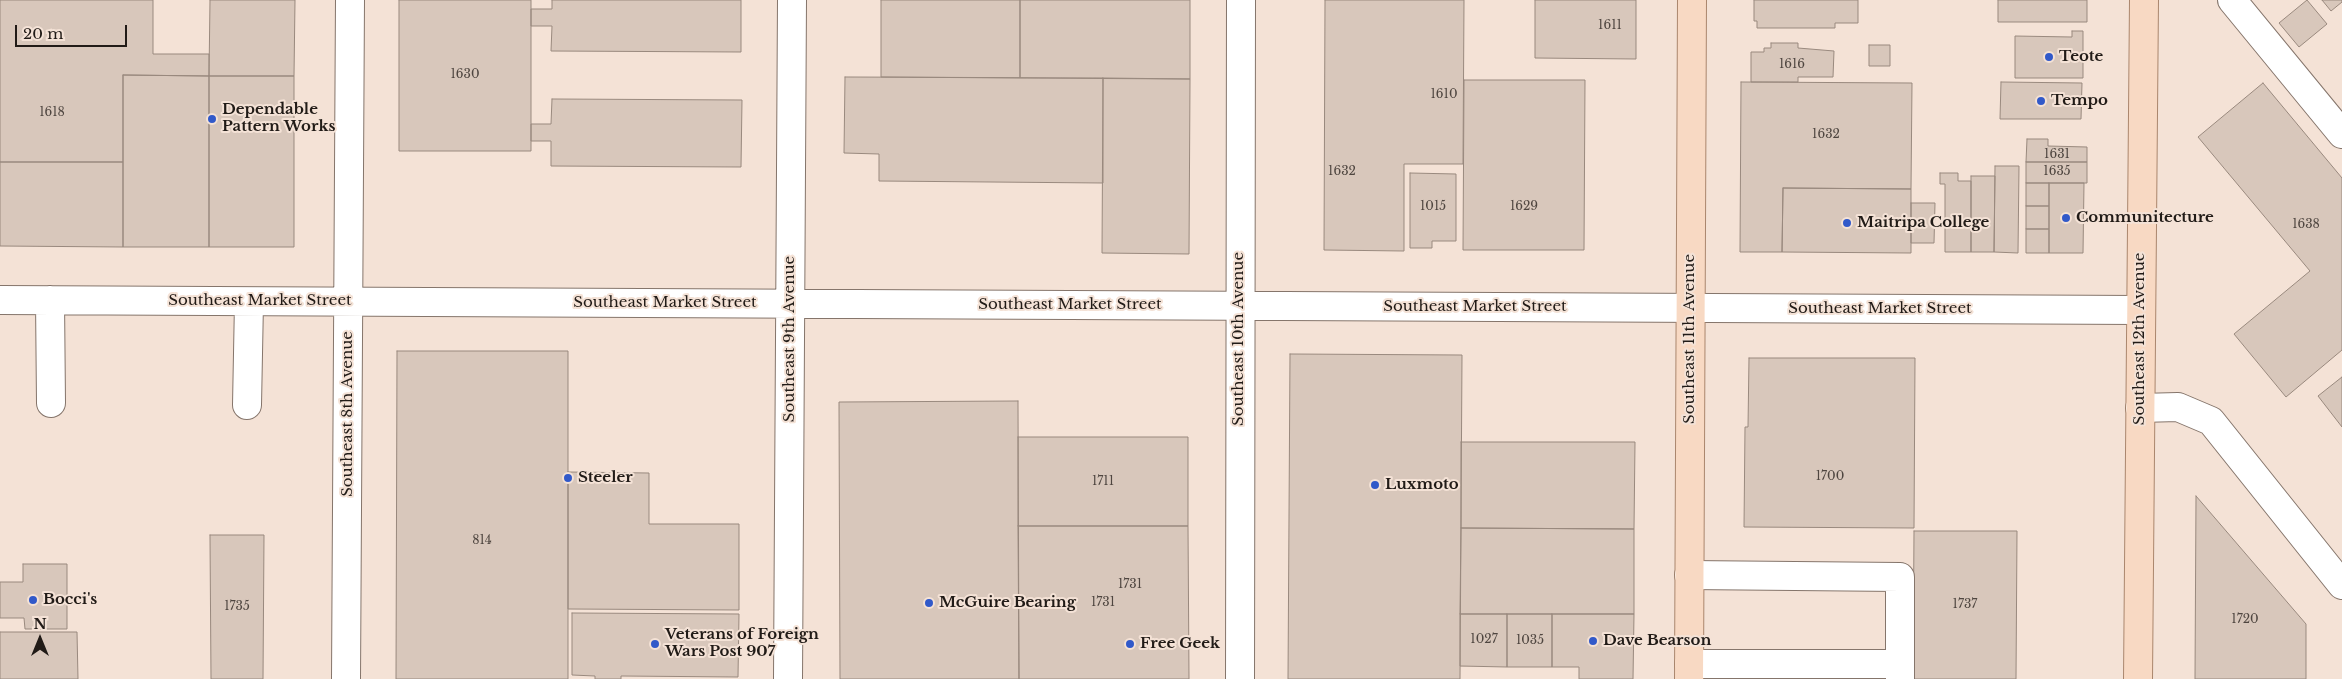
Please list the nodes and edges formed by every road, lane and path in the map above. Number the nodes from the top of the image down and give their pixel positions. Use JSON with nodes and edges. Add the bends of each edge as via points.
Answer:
{"nodes":[{"id":1,"x":350,"y":0,"type":"edge"},
{"id":2,"x":792,"y":0,"type":"edge"},
{"id":3,"x":1241,"y":0,"type":"edge"},
{"id":4,"x":1692,"y":0,"type":"edge"},
{"id":5,"x":2144,"y":0,"type":"edge"},
{"id":6,"x":2232,"y":0,"type":"edge"},
{"id":7,"x":2342,"y":134,"type":"edge"},
{"id":8,"x":0,"y":300,"type":"edge"},
{"id":9,"x":50,"y":300,"type":"junction"},
{"id":10,"x":249,"y":302,"type":"junction"},
{"id":11,"x":348,"y":302,"type":"junction"},
{"id":12,"x":790,"y":304,"type":"junction"},
{"id":13,"x":1238,"y":306,"type":"junction"},
{"id":14,"x":1690,"y":308,"type":"junction"},
{"id":15,"x":2140,"y":310,"type":"junction"},
{"id":16,"x":50,"y":403,"type":"dead end"},
{"id":17,"x":247,"y":405,"type":"dead end"},
{"id":18,"x":2140,"y":408,"type":"junction"},
{"id":19,"x":1689,"y":575,"type":"junction"},
{"id":20,"x":2342,"y":585,"type":"edge"},
{"id":21,"x":1900,"y":671,"type":"edge"},
{"id":22,"x":1689,"y":672,"type":"edge"},
{"id":23,"x":346,"y":679,"type":"edge"},
{"id":24,"x":788,"y":679,"type":"edge"},
{"id":25,"x":1240,"y":679,"type":"edge"},
{"id":26,"x":2138,"y":679,"type":"edge"}],
"edges":[{"from":1,"to":11,"type":"street","name":"Southeast 8th Avenue"},
{"from":2,"to":12,"type":"street","name":"Southeast 9th Avenue"},
{"from":3,"to":13,"type":"street","name":"Southeast 10th Avenue"},
{"from":4,"to":14,"type":"main road","name":"Southeast 11th Avenue"},
{"from":5,"to":15,"type":"main road","name":"Southeast 12th Avenue"},
{"from":6,"to":7,"type":"street"},
{"from":8,"to":9,"type":"street","name":"Southeast Market Street"},
{"from":9,"to":10,"type":"street","name":"Southeast Market Street"},
{"from":9,"to":16,"type":"street"},
{"from":10,"to":11,"type":"street","name":"Southeast Market Street"},
{"from":10,"to":17,"type":"street"},
{"from":11,"to":12,"type":"street","name":"Southeast Market Street"},
{"from":11,"to":23,"type":"street","name":"Southeast 8th Avenue"},
{"from":12,"to":13,"type":"street","name":"Southeast Market Street"},
{"from":12,"to":24,"type":"street","name":"Southeast 9th Avenue"},
{"from":13,"to":14,"type":"street","name":"Southeast Market Street"},
{"from":13,"to":25,"type":"street","name":"Southeast 10th Avenue"},
{"from":14,"to":15,"type":"street","name":"Southeast Market Street"},
{"from":14,"to":19,"type":"main road","name":"Southeast 11th Avenue"},
{"from":15,"to":18,"type":"main road","name":"Southeast 12th Avenue"},
{"from":18,"to":20,"type":"street","via":[[2178,407],[2211,421]]},
{"from":18,"to":26,"type":"main road","name":"Southeast 12th Avenue"},
{"from":19,"to":21,"type":"street","via":[[1900,576]]},
{"from":19,"to":22,"type":"main road","name":"Southeast 11th Avenue"},
{"from":21,"to":22,"type":"street"}]}
